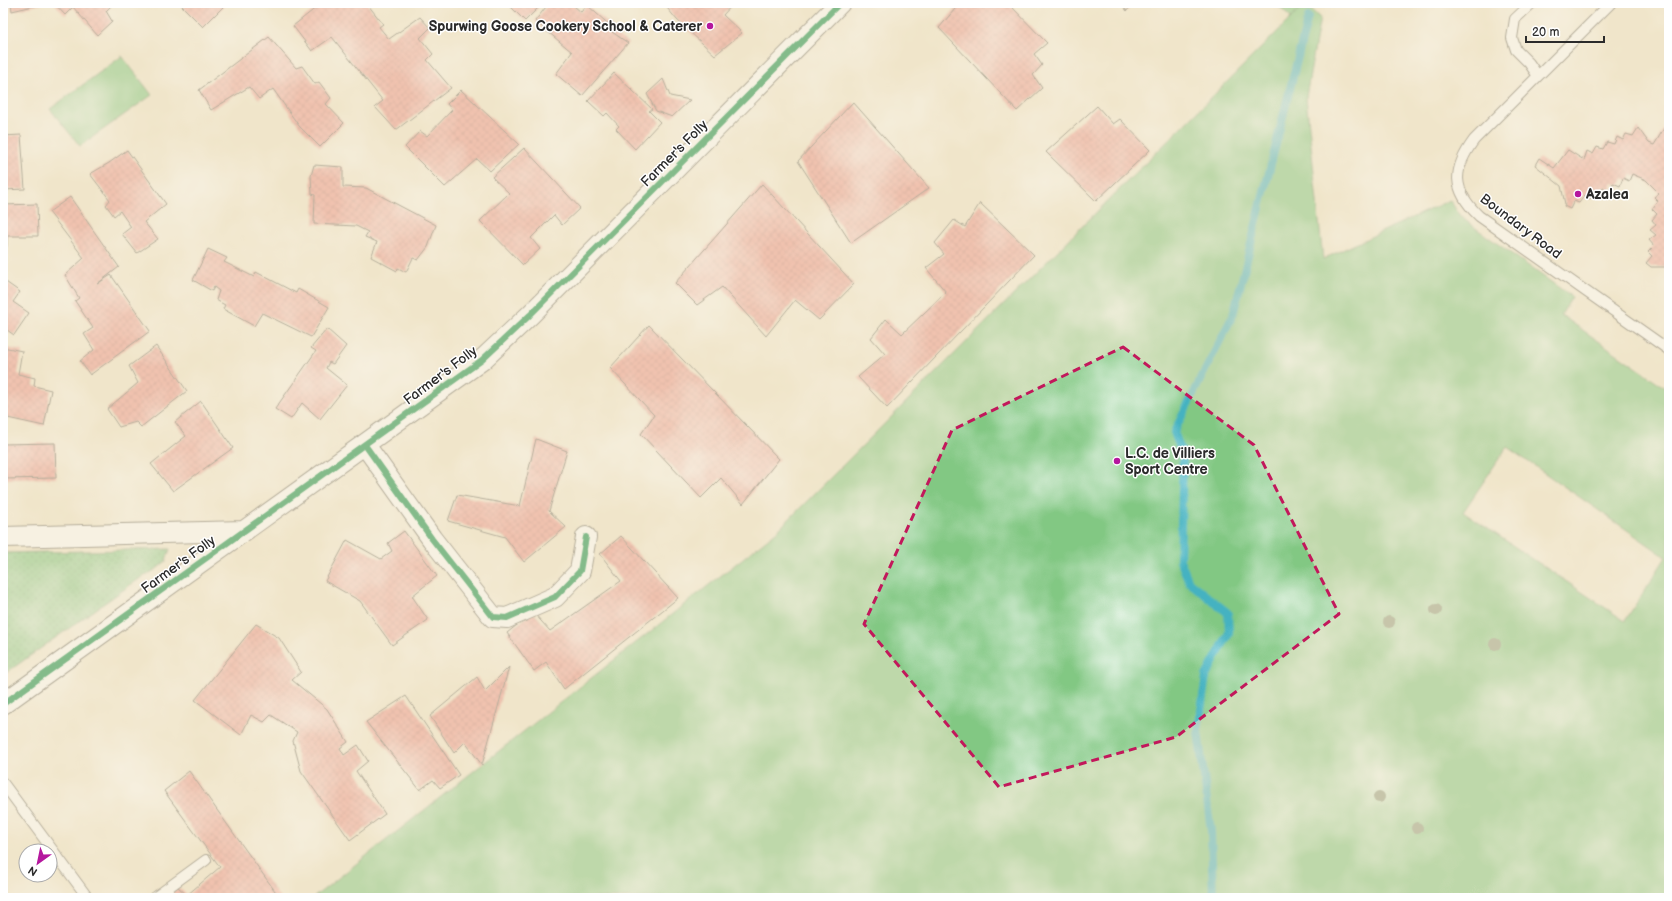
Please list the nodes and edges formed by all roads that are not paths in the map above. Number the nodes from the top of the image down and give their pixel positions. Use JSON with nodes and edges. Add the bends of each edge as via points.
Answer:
{"nodes":[{"id":1,"x":840,"y":3,"type":"edge"},
{"id":2,"x":1532,"y":3,"type":"edge"},
{"id":3,"x":1611,"y":3,"type":"edge"},
{"id":4,"x":1538,"y":76,"type":"junction"},
{"id":5,"x":1669,"y":350,"type":"edge"},
{"id":6,"x":364,"y":445,"type":"junction"},
{"id":7,"x":244,"y":531,"type":"junction"},
{"id":8,"x":3,"y":537,"type":"edge"},
{"id":9,"x":586,"y":537,"type":"dead end"},
{"id":10,"x":3,"y":704,"type":"edge"},
{"id":11,"x":3,"y":783,"type":"edge"},
{"id":12,"x":206,"y":860,"type":"dead end"},
{"id":13,"x":88,"y":898,"type":"edge"},
{"id":14,"x":154,"y":898,"type":"edge"}],
"edges":[{"from":1,"to":6,"type":"street","name":"Farmer's Folly","via":[[530,315],[482,360]]},
{"from":2,"to":4,"type":"lane","via":[[1515,19],[1512,38],[1516,50]]},
{"from":3,"to":4,"type":"lane","name":"Boundary Road"},
{"from":4,"to":5,"type":"lane","name":"Boundary Road","via":[[1474,140],[1463,155],[1458,182],[1461,194],[1479,216]]},
{"from":6,"to":7,"type":"street","name":"Farmer's Folly"},
{"from":6,"to":9,"type":"street","via":[[493,617],[507,618],[554,596],[580,571]]},
{"from":7,"to":8,"type":"street","name":"Farmer's Folly"},
{"from":7,"to":10,"type":"street","name":"Farmer's Folly"},
{"from":11,"to":13,"type":"lane"},
{"from":12,"to":14,"type":"lane"}]}
